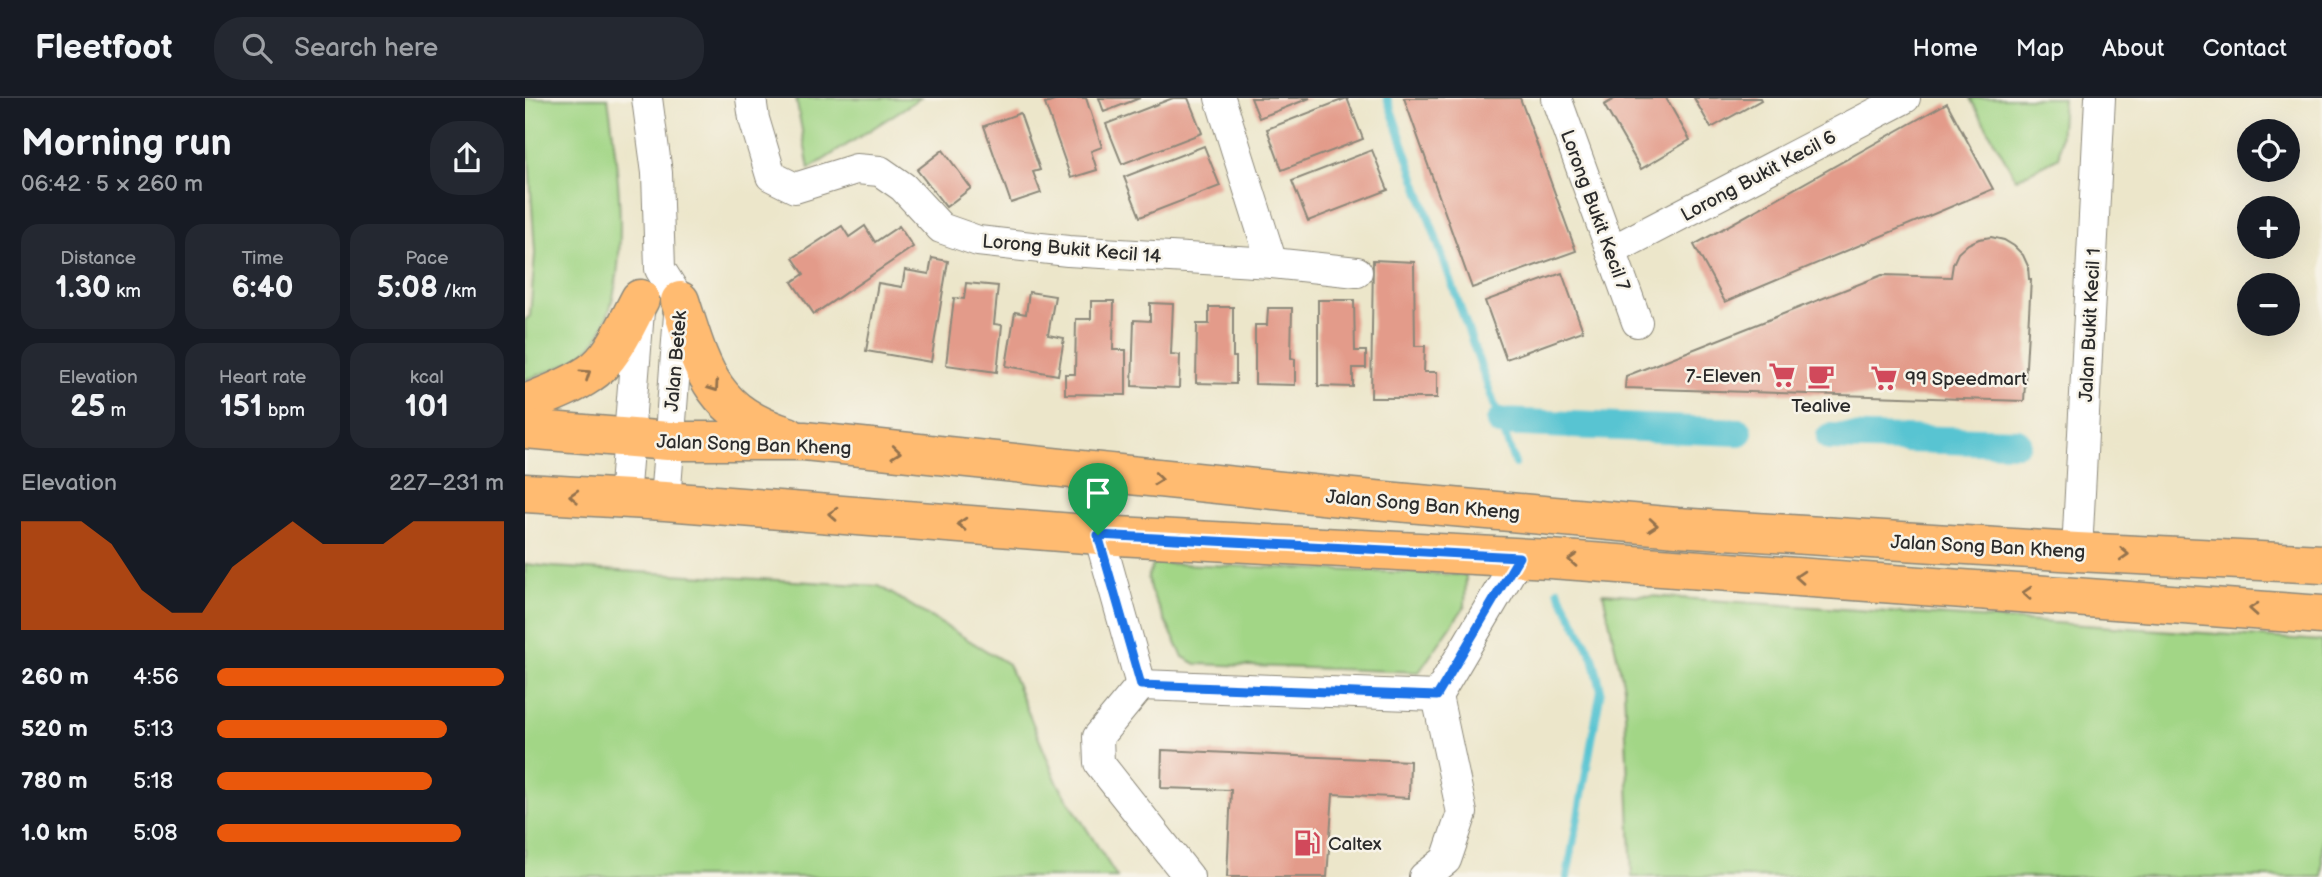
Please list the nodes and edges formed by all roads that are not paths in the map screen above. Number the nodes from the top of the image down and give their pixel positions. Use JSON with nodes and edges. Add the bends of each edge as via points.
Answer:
{"nodes":[{"id":1,"x":646,"y":98,"type":"edge"},
{"id":2,"x":751,"y":98,"type":"edge"},
{"id":3,"x":1220,"y":98,"type":"edge"},
{"id":4,"x":1556,"y":98,"type":"edge"},
{"id":5,"x":1905,"y":98,"type":"edge"},
{"id":6,"x":2100,"y":98,"type":"edge"},
{"id":7,"x":1611,"y":251,"type":"junction"},
{"id":8,"x":1272,"y":263,"type":"junction"},
{"id":9,"x":1357,"y":272,"type":"dead end"},
{"id":10,"x":650,"y":284,"type":"junction"},
{"id":11,"x":680,"y":301,"type":"junction"},
{"id":12,"x":1637,"y":322,"type":"dead end"},
{"id":13,"x":525,"y":404,"type":"edge"},
{"id":14,"x":525,"y":429,"type":"edge"},
{"id":15,"x":627,"y":438,"type":"junction"},
{"id":16,"x":668,"y":441,"type":"junction"},
{"id":17,"x":804,"y":442,"type":"junction"},
{"id":18,"x":525,"y":493,"type":"edge"},
{"id":19,"x":624,"y":499,"type":"junction"},
{"id":20,"x":665,"y":501,"type":"junction"},
{"id":21,"x":1098,"y":535,"type":"junction"},
{"id":22,"x":2077,"y":552,"type":"junction"},
{"id":23,"x":1519,"y":557,"type":"junction"},
{"id":24,"x":2322,"y":564,"type":"edge"},
{"id":25,"x":2322,"y":615,"type":"edge"},
{"id":26,"x":1141,"y":685,"type":"junction"},
{"id":27,"x":1437,"y":696,"type":"junction"},
{"id":28,"x":1189,"y":877,"type":"edge"},
{"id":29,"x":1424,"y":877,"type":"edge"}],
"edges":[{"from":1,"to":10,"type":"street","name":"Jalan Betek","via":[[657,173]]},
{"from":2,"to":8,"type":"street","name":"Lorong Bukit Kecil 14","via":[[771,176],[795,188],[856,169],[880,171],[903,187],[941,228],[978,241]]},
{"from":3,"to":8,"type":"street"},
{"from":4,"to":7,"type":"street","name":"Lorong Bukit Kecil 7"},
{"from":5,"to":7,"type":"street","name":"Lorong Bukit Kecil 6"},
{"from":6,"to":22,"type":"street","name":"Jalan Bukit Kecil 1"},
{"from":7,"to":12,"type":"street","name":"Lorong Bukit Kecil 7"},
{"from":8,"to":9,"type":"street","name":"Lorong Bukit Kecil 14"},
{"from":10,"to":11,"type":"street","name":"Jalan Betek"},
{"from":13,"to":10,"type":"main road","one_way":true,"via":[[591,373],[616,345]]},
{"from":10,"to":15,"type":"street","name":"Jalan Betek"},
{"from":11,"to":16,"type":"street","name":"Jalan Betek"},
{"from":11,"to":17,"type":"main road","one_way":true,"via":[[698,356],[722,399],[763,429]]},
{"from":14,"to":15,"type":"main road","name":"Jalan Song Ban Kheng"},
{"from":15,"to":16,"type":"main road","name":"Jalan Song Ban Kheng"},
{"from":15,"to":19,"type":"street","name":"Jalan Betek"},
{"from":16,"to":17,"type":"main road","name":"Jalan Song Ban Kheng"},
{"from":16,"to":20,"type":"street","name":"Jalan Betek"},
{"from":17,"to":22,"type":"main road","name":"Jalan Song Ban Kheng","one_way":true,"via":[[1677,527]]},
{"from":19,"to":18,"type":"main road","one_way":true},
{"from":19,"to":20,"type":"main road"},
{"from":21,"to":20,"type":"main road","one_way":true},
{"from":21,"to":23,"type":"main road"},
{"from":21,"to":26,"type":"street"},
{"from":22,"to":24,"type":"main road","name":"Jalan Song Ban Kheng","one_way":true},
{"from":25,"to":23,"type":"main road","one_way":true},
{"from":23,"to":27,"type":"street"},
{"from":26,"to":27,"type":"street"},
{"from":26,"to":28,"type":"street","via":[[1098,737],[1100,763]]},
{"from":27,"to":29,"type":"street","via":[[1462,813],[1446,860]]}]}
